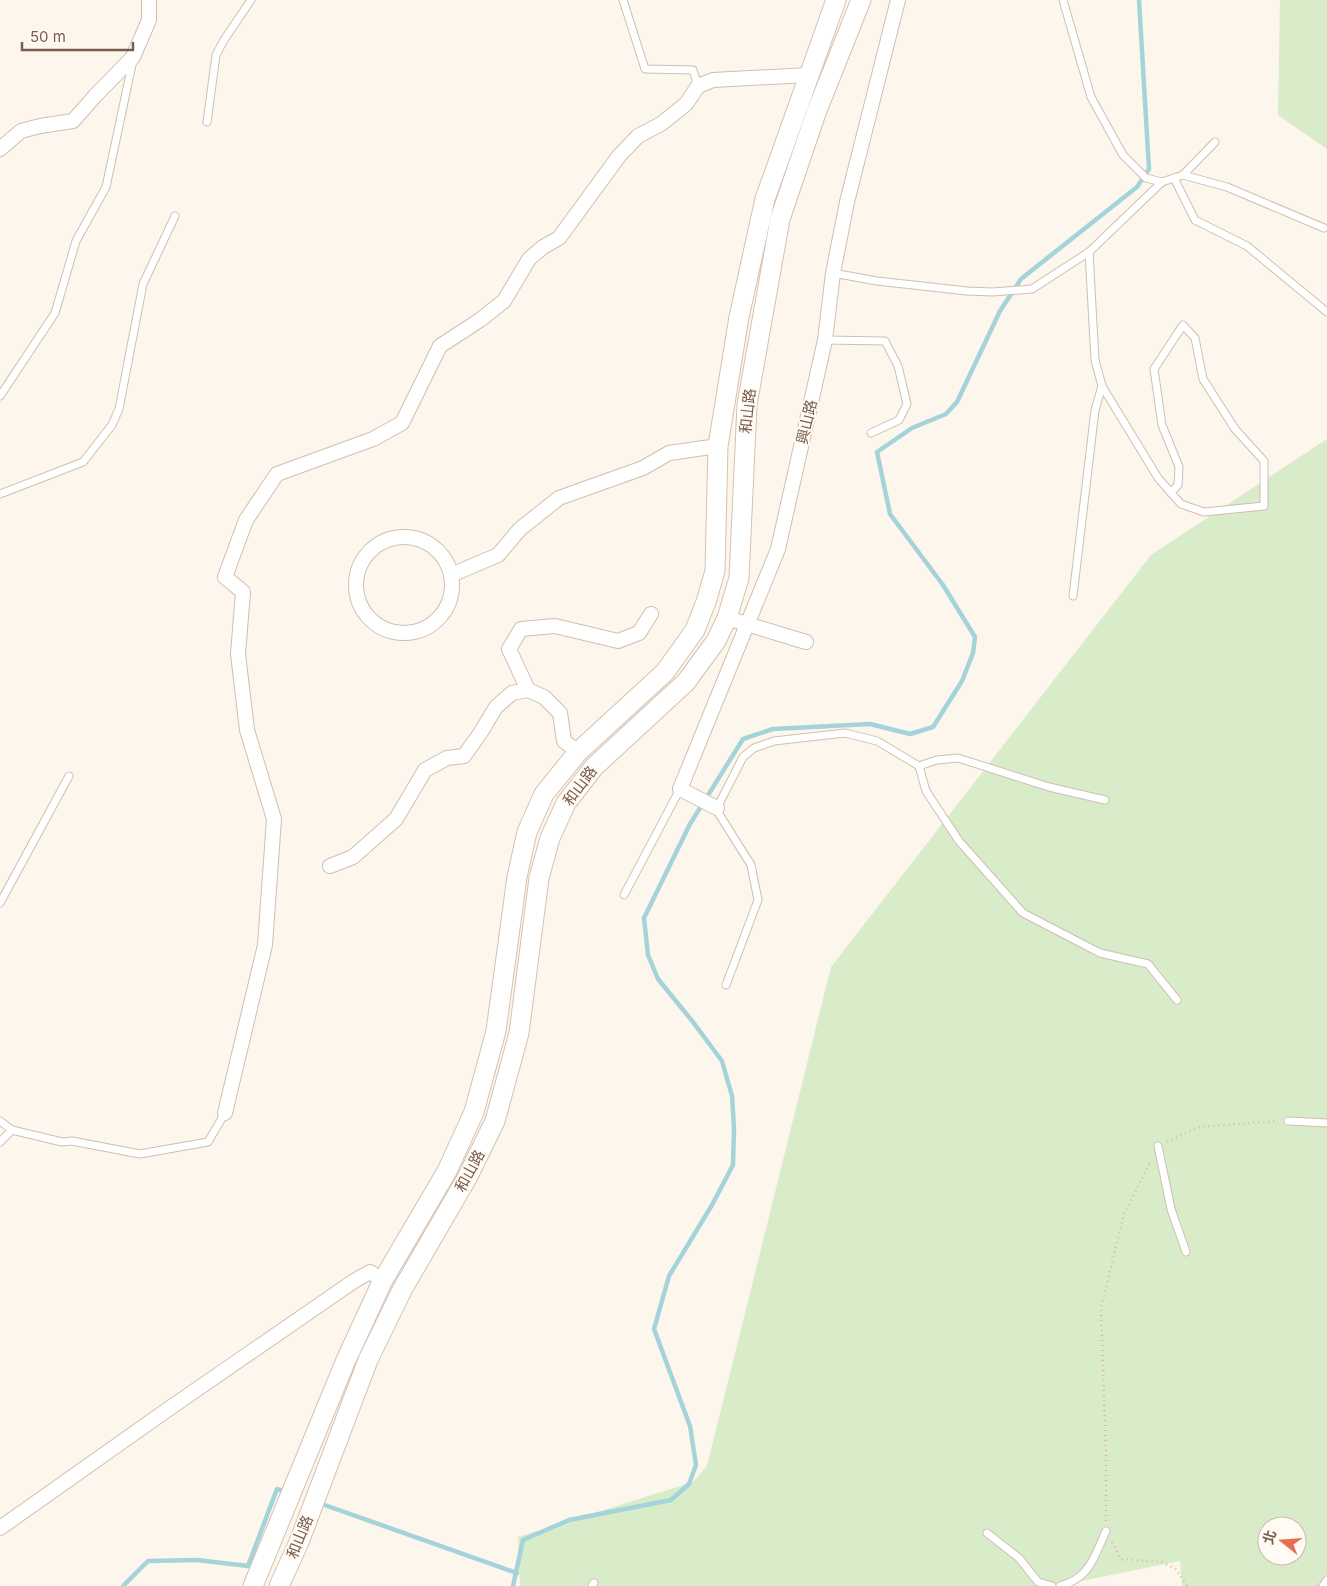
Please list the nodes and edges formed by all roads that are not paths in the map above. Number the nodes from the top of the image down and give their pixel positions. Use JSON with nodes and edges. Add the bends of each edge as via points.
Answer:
{"nodes":[{"id":1,"x":149,"y":0,"type":"edge"},
{"id":2,"x":251,"y":0,"type":"edge"},
{"id":3,"x":623,"y":0,"type":"edge"},
{"id":4,"x":836,"y":0,"type":"edge"},
{"id":5,"x":861,"y":0,"type":"edge"},
{"id":6,"x":898,"y":0,"type":"edge"},
{"id":7,"x":1063,"y":0,"type":"edge"},
{"id":8,"x":134,"y":57,"type":"junction"},
{"id":9,"x":810,"y":75,"type":"junction"},
{"id":10,"x":698,"y":86,"type":"junction"},
{"id":11,"x":207,"y":122,"type":"dead end"},
{"id":12,"x":1215,"y":142,"type":"dead end"},
{"id":13,"x":0,"y":149,"type":"edge"},
{"id":14,"x":1183,"y":175,"type":"junction"},
{"id":15,"x":1174,"y":178,"type":"junction"},
{"id":16,"x":1162,"y":182,"type":"junction"},
{"id":17,"x":175,"y":216,"type":"dead end"},
{"id":18,"x":1324,"y":228,"type":"dead end"},
{"id":19,"x":1089,"y":252,"type":"junction"},
{"id":20,"x":834,"y":273,"type":"junction"},
{"id":21,"x":1327,"y":312,"type":"edge"},
{"id":22,"x":825,"y":340,"type":"junction"},
{"id":23,"x":1102,"y":386,"type":"junction"},
{"id":24,"x":0,"y":396,"type":"edge"},
{"id":25,"x":871,"y":433,"type":"dead end"},
{"id":26,"x":718,"y":446,"type":"junction"},
{"id":27,"x":1171,"y":493,"type":"junction"},
{"id":28,"x":0,"y":494,"type":"edge"},
{"id":29,"x":451,"y":575,"type":"junction"},
{"id":30,"x":1073,"y":596,"type":"dead end"},
{"id":31,"x":651,"y":614,"type":"dead end"},
{"id":32,"x":727,"y":618,"type":"junction"},
{"id":33,"x":747,"y":624,"type":"junction"},
{"id":34,"x":806,"y":642,"type":"dead end"},
{"id":35,"x":528,"y":690,"type":"junction"},
{"id":36,"x":578,"y":752,"type":"junction"},
{"id":37,"x":919,"y":766,"type":"junction"},
{"id":38,"x":69,"y":776,"type":"dead end"},
{"id":39,"x":680,"y":789,"type":"junction"},
{"id":40,"x":1105,"y":800,"type":"dead end"},
{"id":41,"x":717,"y":808,"type":"junction"},
{"id":42,"x":330,"y":866,"type":"dead end"},
{"id":43,"x":624,"y":895,"type":"dead end"},
{"id":44,"x":0,"y":903,"type":"edge"},
{"id":45,"x":726,"y":985,"type":"dead end"},
{"id":46,"x":1177,"y":1000,"type":"dead end"},
{"id":47,"x":225,"y":1113,"type":"joint"},
{"id":48,"x":1288,"y":1121,"type":"road end"},
{"id":49,"x":0,"y":1122,"type":"edge"},
{"id":50,"x":1327,"y":1123,"type":"edge"},
{"id":51,"x":12,"y":1130,"type":"junction"},
{"id":52,"x":0,"y":1142,"type":"edge"},
{"id":53,"x":1158,"y":1146,"type":"road end"},
{"id":54,"x":1186,"y":1252,"type":"dead end"},
{"id":55,"x":383,"y":1280,"type":"junction"},
{"id":56,"x":0,"y":1528,"type":"edge"},
{"id":57,"x":1106,"y":1531,"type":"road end"},
{"id":58,"x":987,"y":1533,"type":"dead end"},
{"id":59,"x":1327,"y":1580,"type":"edge"},
{"id":60,"x":253,"y":1586,"type":"edge"},
{"id":61,"x":280,"y":1586,"type":"edge"},
{"id":62,"x":1052,"y":1586,"type":"edge"},
{"id":63,"x":1060,"y":1586,"type":"edge"},
{"id":64,"x":1323,"y":1586,"type":"edge"}],
"edges":[{"from":1,"to":8,"type":"street","via":[[149,20]]},
{"from":2,"to":11,"type":"lane","via":[[216,56]]},
{"from":3,"to":10,"type":"lane","via":[[645,69],[693,70]]},
{"from":4,"to":9,"type":"main road","name":"和山路"},
{"from":5,"to":32,"type":"main road","name":"和山路","via":[[816,113],[780,219],[747,406],[739,578]]},
{"from":6,"to":20,"type":"street","name":"興山路","via":[[847,202]]},
{"from":7,"to":16,"type":"lane","via":[[1091,97],[1123,155],[1146,178]]},
{"from":8,"to":13,"type":"street","via":[[73,121],[21,131]]},
{"from":8,"to":24,"type":"lane","via":[[106,187],[76,241],[55,313]]},
{"from":9,"to":10,"type":"street","via":[[713,80]]},
{"from":9,"to":26,"type":"main road","name":"和山路","via":[[764,199],[739,317]]},
{"from":10,"to":47,"type":"street","via":[[686,104],[661,124],[638,136],[619,156],[559,238],[529,259],[504,301],[440,346],[402,423],[373,438],[277,474],[246,520],[226,577],[243,592],[238,654],[247,730],[274,820],[265,945]]},
{"from":12,"to":14,"type":"lane"},
{"from":14,"to":15,"type":"lane"},
{"from":14,"to":18,"type":"lane","via":[[1227,187]]},
{"from":15,"to":16,"type":"lane"},
{"from":15,"to":21,"type":"lane","via":[[1195,220],[1247,246]]},
{"from":16,"to":19,"type":"lane"},
{"from":17,"to":28,"type":"lane","via":[[143,284],[119,409],[112,425],[83,462]]},
{"from":19,"to":20,"type":"lane","via":[[1032,289],[967,291]]},
{"from":19,"to":23,"type":"lane","via":[[1095,360]]},
{"from":20,"to":22,"type":"street","name":"興山路"},
{"from":22,"to":25,"type":"lane","via":[[885,341],[898,366],[907,404],[899,420]]},
{"from":22,"to":33,"type":"street","name":"興山路","via":[[778,548]]},
{"from":23,"to":27,"type":"lane","via":[[1158,478]]},
{"from":23,"to":30,"type":"lane","via":[[1095,410]]},
{"from":26,"to":29,"type":"street","via":[[669,453],[643,468],[559,498],[520,529],[498,555]]},
{"from":26,"to":36,"type":"main road","name":"和山路","via":[[716,571],[695,630],[665,672]]},
{"from":27,"to":27,"type":"lane","via":[[1181,504],[1204,512],[1264,506],[1264,461],[1235,429],[1203,379],[1195,338],[1183,325],[1154,369],[1162,425],[1179,466],[1178,485]]},
{"from":29,"to":29,"type":"street","via":[[444,558],[431,544],[413,537],[394,537],[377,544],[364,558],[356,575],[356,594],[364,612],[377,625],[394,632],[413,632],[430,625],[444,612],[451,594]]},
{"from":31,"to":35,"type":"street","via":[[639,633],[618,642],[555,626],[521,629],[509,649]]},
{"from":32,"to":33,"type":"street"},
{"from":32,"to":61,"type":"main road","name":"和山路","via":[[716,641],[686,682],[594,767],[566,802],[550,838],[540,878],[519,1032],[495,1121],[467,1178],[402,1290],[368,1360]]},
{"from":33,"to":34,"type":"street"},
{"from":33,"to":39,"type":"street","name":"興山路"},
{"from":35,"to":36,"type":"street","via":[[544,697],[560,713],[564,741]]},
{"from":35,"to":42,"type":"street","via":[[512,692],[496,707],[464,756],[446,758],[425,770],[396,819],[354,857]]},
{"from":36,"to":55,"type":"main road","name":"和山路","via":[[544,794],[527,832],[517,877],[496,1032],[474,1112],[447,1171]]},
{"from":37,"to":40,"type":"lane","via":[[958,758],[1049,787]]},
{"from":37,"to":41,"type":"lane","via":[[877,742],[845,733],[774,742],[754,748],[743,757]]},
{"from":37,"to":46,"type":"lane","via":[[926,791],[960,840],[1023,913],[1100,953],[1148,964]]},
{"from":38,"to":44,"type":"lane"},
{"from":39,"to":41,"type":"street"},
{"from":39,"to":43,"type":"lane"},
{"from":41,"to":45,"type":"lane","via":[[750,865],[758,900]]},
{"from":47,"to":51,"type":"lane","via":[[208,1142],[140,1154],[72,1141],[62,1142]]},
{"from":48,"to":50,"type":"lane"},
{"from":49,"to":51,"type":"lane"},
{"from":51,"to":52,"type":"lane"},
{"from":53,"to":54,"type":"lane","via":[[1171,1209]]},
{"from":55,"to":56,"type":"street","via":[[370,1272],[354,1281]]},
{"from":55,"to":60,"type":"main road","name":"和山路","via":[[346,1360]]},
{"from":57,"to":63,"type":"lane","via":[[1090,1567],[1074,1582]]},
{"from":58,"to":62,"type":"lane","via":[[1019,1558],[1038,1582]]},
{"from":59,"to":64,"type":"lane"}]}
